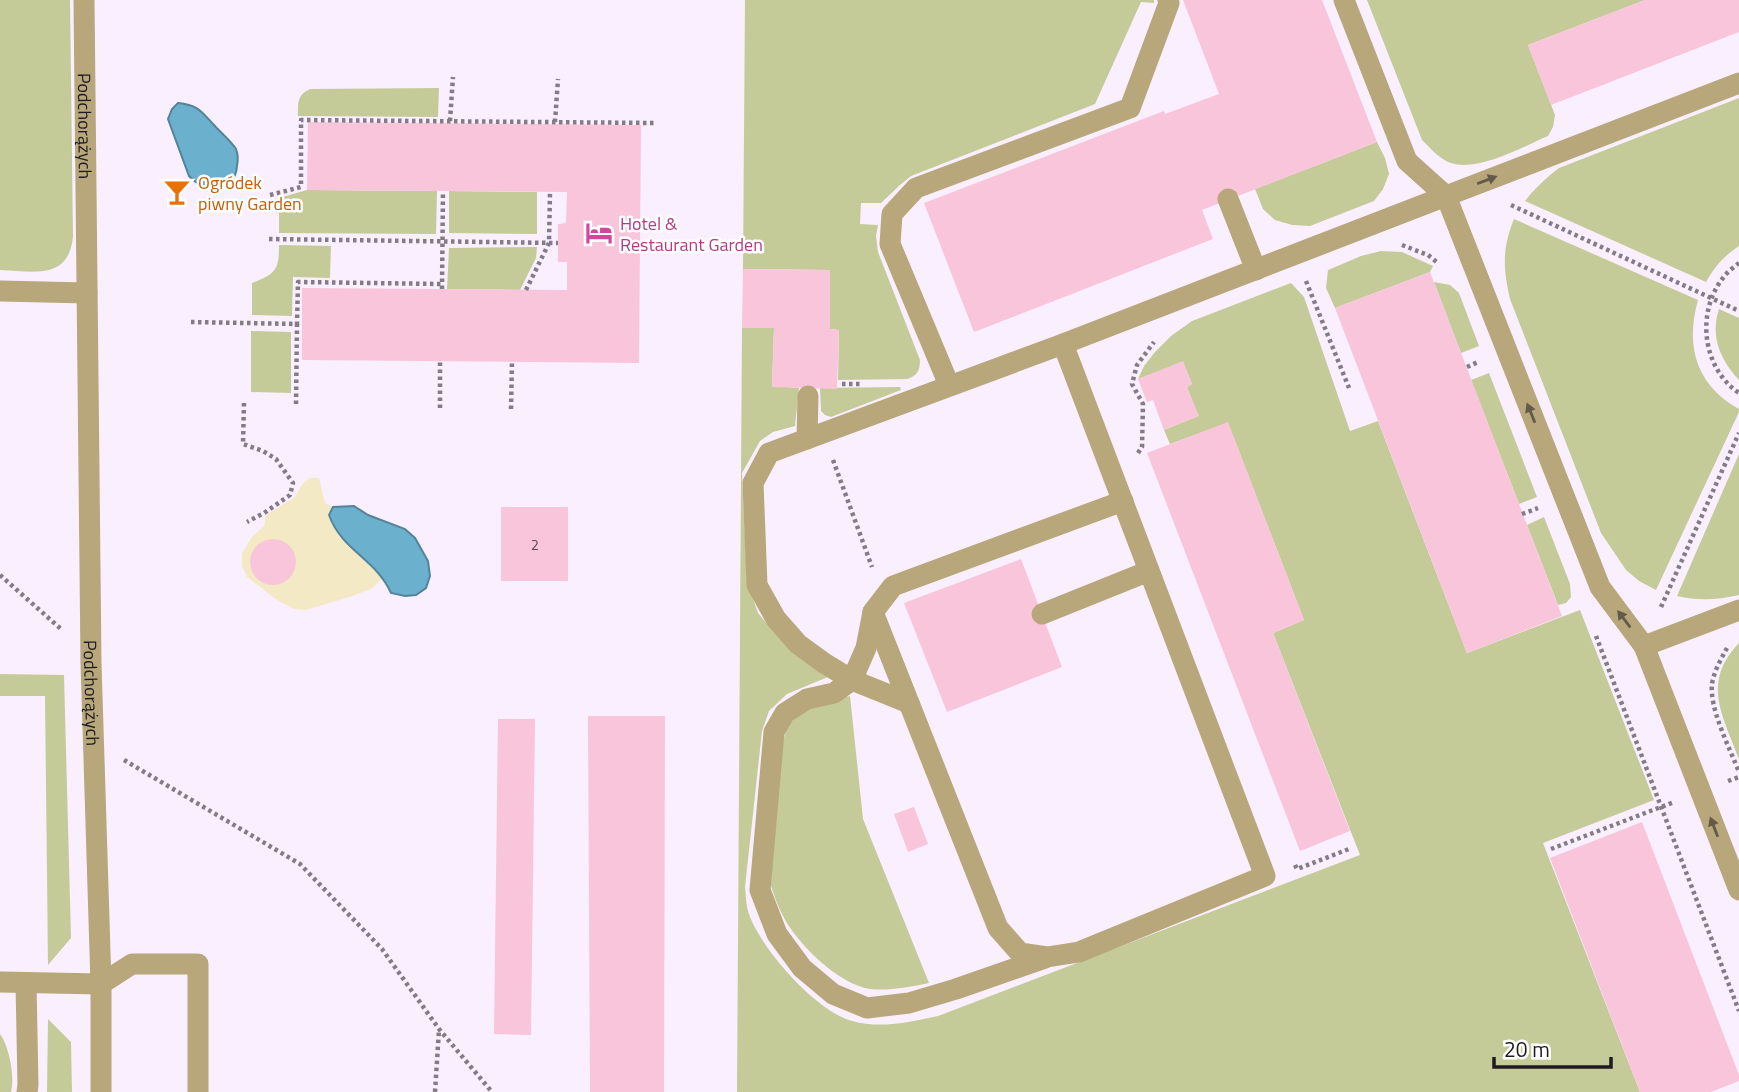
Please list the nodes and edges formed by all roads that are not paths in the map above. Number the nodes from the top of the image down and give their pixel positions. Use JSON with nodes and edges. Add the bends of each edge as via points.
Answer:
{"nodes":[{"id":1,"x":84,"y":0,"type":"edge"},
{"id":2,"x":1168,"y":0,"type":"edge"},
{"id":3,"x":1344,"y":0,"type":"edge"},
{"id":4,"x":1739,"y":83,"type":"edge"},
{"id":5,"x":1446,"y":196,"type":"junction"},
{"id":6,"x":1228,"y":200,"type":"dead end"},
{"id":7,"x":1255,"y":270,"type":"junction"},
{"id":8,"x":0,"y":292,"type":"edge"},
{"id":9,"x":87,"y":293,"type":"junction"},
{"id":10,"x":1063,"y":344,"type":"junction"},
{"id":11,"x":949,"y":385,"type":"junction"},
{"id":12,"x":808,"y":396,"type":"dead end"},
{"id":13,"x":815,"y":436,"type":"junction"},
{"id":14,"x":1123,"y":501,"type":"junction"},
{"id":15,"x":1149,"y":571,"type":"junction"},
{"id":16,"x":878,"y":606,"type":"junction"},
{"id":17,"x":1739,"y":610,"type":"edge"},
{"id":18,"x":1042,"y":614,"type":"dead end"},
{"id":19,"x":1644,"y":646,"type":"junction"},
{"id":20,"x":852,"y":680,"type":"junction"},
{"id":21,"x":909,"y":703,"type":"junction"},
{"id":22,"x":1739,"y":890,"type":"edge"},
{"id":23,"x":1047,"y":957,"type":"junction"},
{"id":24,"x":0,"y":982,"type":"edge"},
{"id":25,"x":26,"y":983,"type":"junction"},
{"id":26,"x":101,"y":984,"type":"junction"},
{"id":27,"x":27,"y":1092,"type":"edge"},
{"id":28,"x":101,"y":1092,"type":"edge"},
{"id":29,"x":198,"y":1092,"type":"edge"}],
"edges":[{"from":1,"to":9,"type":"street","name":"Podchorążych"},
{"from":2,"to":11,"type":"street","via":[[1130,108],[916,188],[892,214],[890,244]]},
{"from":3,"to":5,"type":"street","via":[[1407,160]]},
{"from":5,"to":4,"type":"street","one_way":true},
{"from":5,"to":7,"type":"street"},
{"from":19,"to":5,"type":"street","one_way":true,"via":[[1600,587]]},
{"from":6,"to":7,"type":"street"},
{"from":7,"to":10,"type":"street"},
{"from":8,"to":9,"type":"street"},
{"from":9,"to":26,"type":"street","name":"Podchorążych"},
{"from":10,"to":11,"type":"street"},
{"from":10,"to":14,"type":"street"},
{"from":11,"to":13,"type":"street"},
{"from":12,"to":13,"type":"street"},
{"from":13,"to":20,"type":"street","via":[[769,453],[754,482],[757,585],[776,619],[798,644]]},
{"from":14,"to":15,"type":"street"},
{"from":14,"to":16,"type":"street","via":[[893,586]]},
{"from":15,"to":18,"type":"street"},
{"from":15,"to":23,"type":"street","via":[[1265,876],[1079,952]]},
{"from":16,"to":20,"type":"street"},
{"from":16,"to":21,"type":"street"},
{"from":17,"to":19,"type":"street"},
{"from":22,"to":19,"type":"street","one_way":true},
{"from":20,"to":21,"type":"street"},
{"from":20,"to":23,"type":"street","via":[[834,693],[807,699],[785,713],[774,732],[760,890],[777,934],[802,968],[833,994],[867,1008],[909,1003]]},
{"from":21,"to":23,"type":"street","via":[[998,928],[1020,953]]},
{"from":24,"to":25,"type":"street"},
{"from":25,"to":26,"type":"street"},
{"from":25,"to":27,"type":"street"},
{"from":26,"to":28,"type":"street","name":"Podchorążych"},
{"from":26,"to":29,"type":"street","via":[[132,964],[198,964]]}]}
